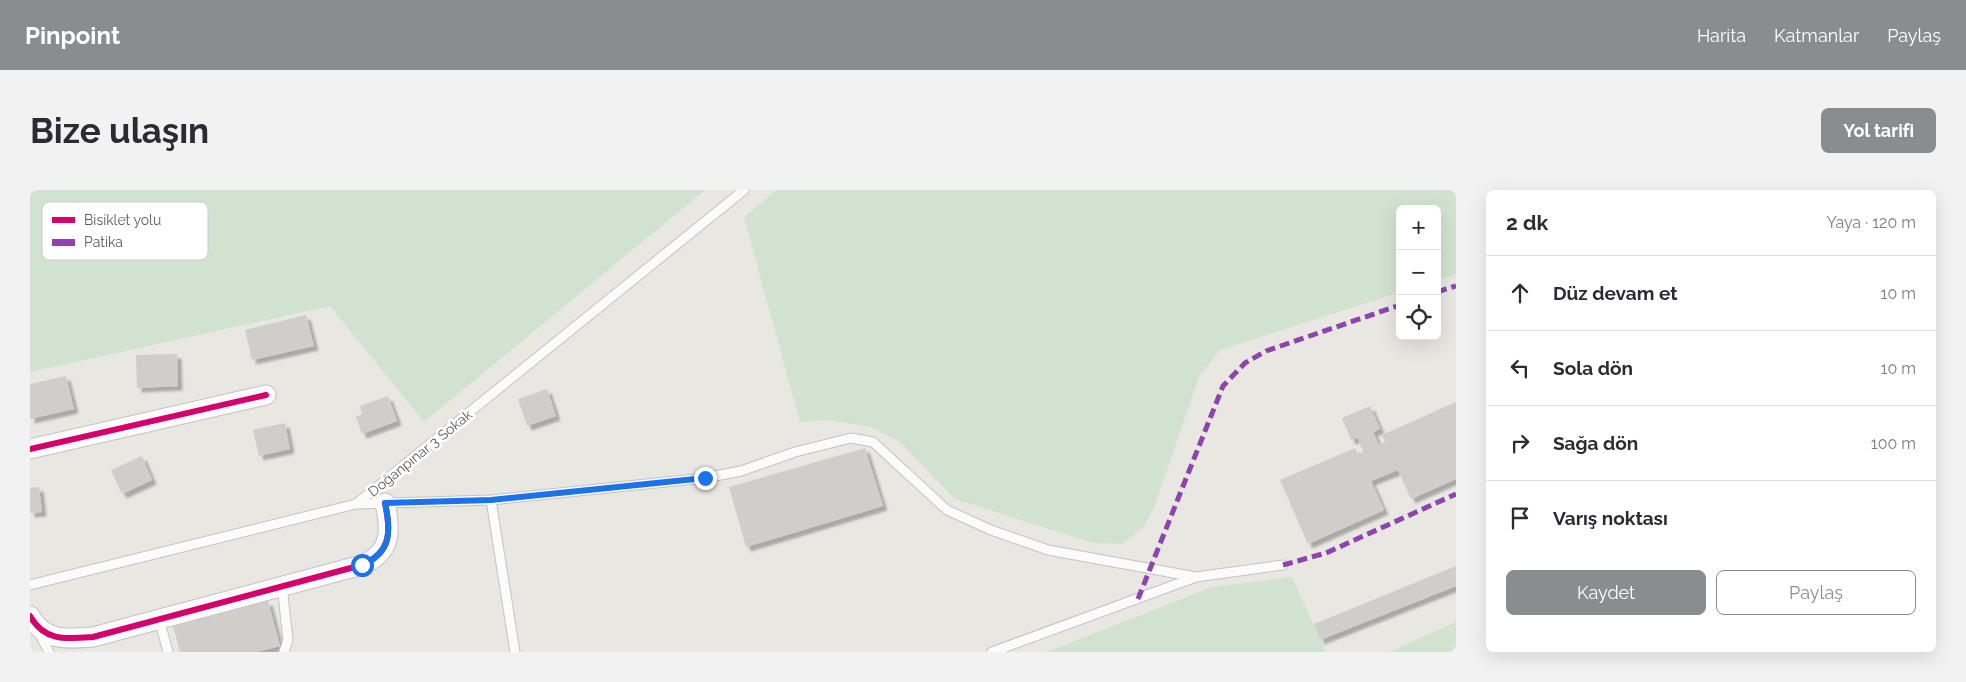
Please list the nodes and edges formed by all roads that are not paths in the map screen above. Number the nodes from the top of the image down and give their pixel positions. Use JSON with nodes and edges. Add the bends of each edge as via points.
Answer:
{"nodes":[{"id":1,"x":744,"y":190,"type":"edge"},
{"id":2,"x":266,"y":395,"type":"dead end"},
{"id":3,"x":30,"y":449,"type":"edge"},
{"id":4,"x":491,"y":500,"type":"junction"},
{"id":5,"x":385,"y":503,"type":"junction"},
{"id":6,"x":356,"y":504,"type":"junction"},
{"id":7,"x":1283,"y":565,"type":"dead end"},
{"id":8,"x":1196,"y":577,"type":"junction"},
{"id":9,"x":30,"y":585,"type":"edge"},
{"id":10,"x":282,"y":586,"type":"junction"},
{"id":11,"x":159,"y":619,"type":"junction"},
{"id":12,"x":34,"y":622,"type":"edge"},
{"id":13,"x":49,"y":652,"type":"edge"},
{"id":14,"x":168,"y":652,"type":"edge"},
{"id":15,"x":284,"y":652,"type":"edge"},
{"id":16,"x":515,"y":652,"type":"edge"},
{"id":17,"x":992,"y":652,"type":"edge"}],
"edges":[{"from":1,"to":6,"type":"lane","name":"Doğanpınar 3 Sokak"},
{"from":2,"to":3,"type":"street"},
{"from":4,"to":5,"type":"lane"},
{"from":4,"to":8,"type":"lane","via":[[705,478],[741,471],[795,452],[852,438],[873,442],[947,510],[991,530],[1048,550]]},
{"from":4,"to":16,"type":"lane"},
{"from":5,"to":6,"type":"lane"},
{"from":5,"to":10,"type":"street","via":[[390,525],[382,553],[362,565]]},
{"from":6,"to":9,"type":"lane","name":"Doğanpınar 3 Sokak"},
{"from":7,"to":8,"type":"lane"},
{"from":8,"to":17,"type":"lane"},
{"from":10,"to":11,"type":"street"},
{"from":10,"to":15,"type":"lane","via":[[288,640]]},
{"from":11,"to":12,"type":"street","via":[[93,637],[69,639],[52,636]]},
{"from":11,"to":14,"type":"lane"},
{"from":12,"to":13,"type":"lane"}]}
